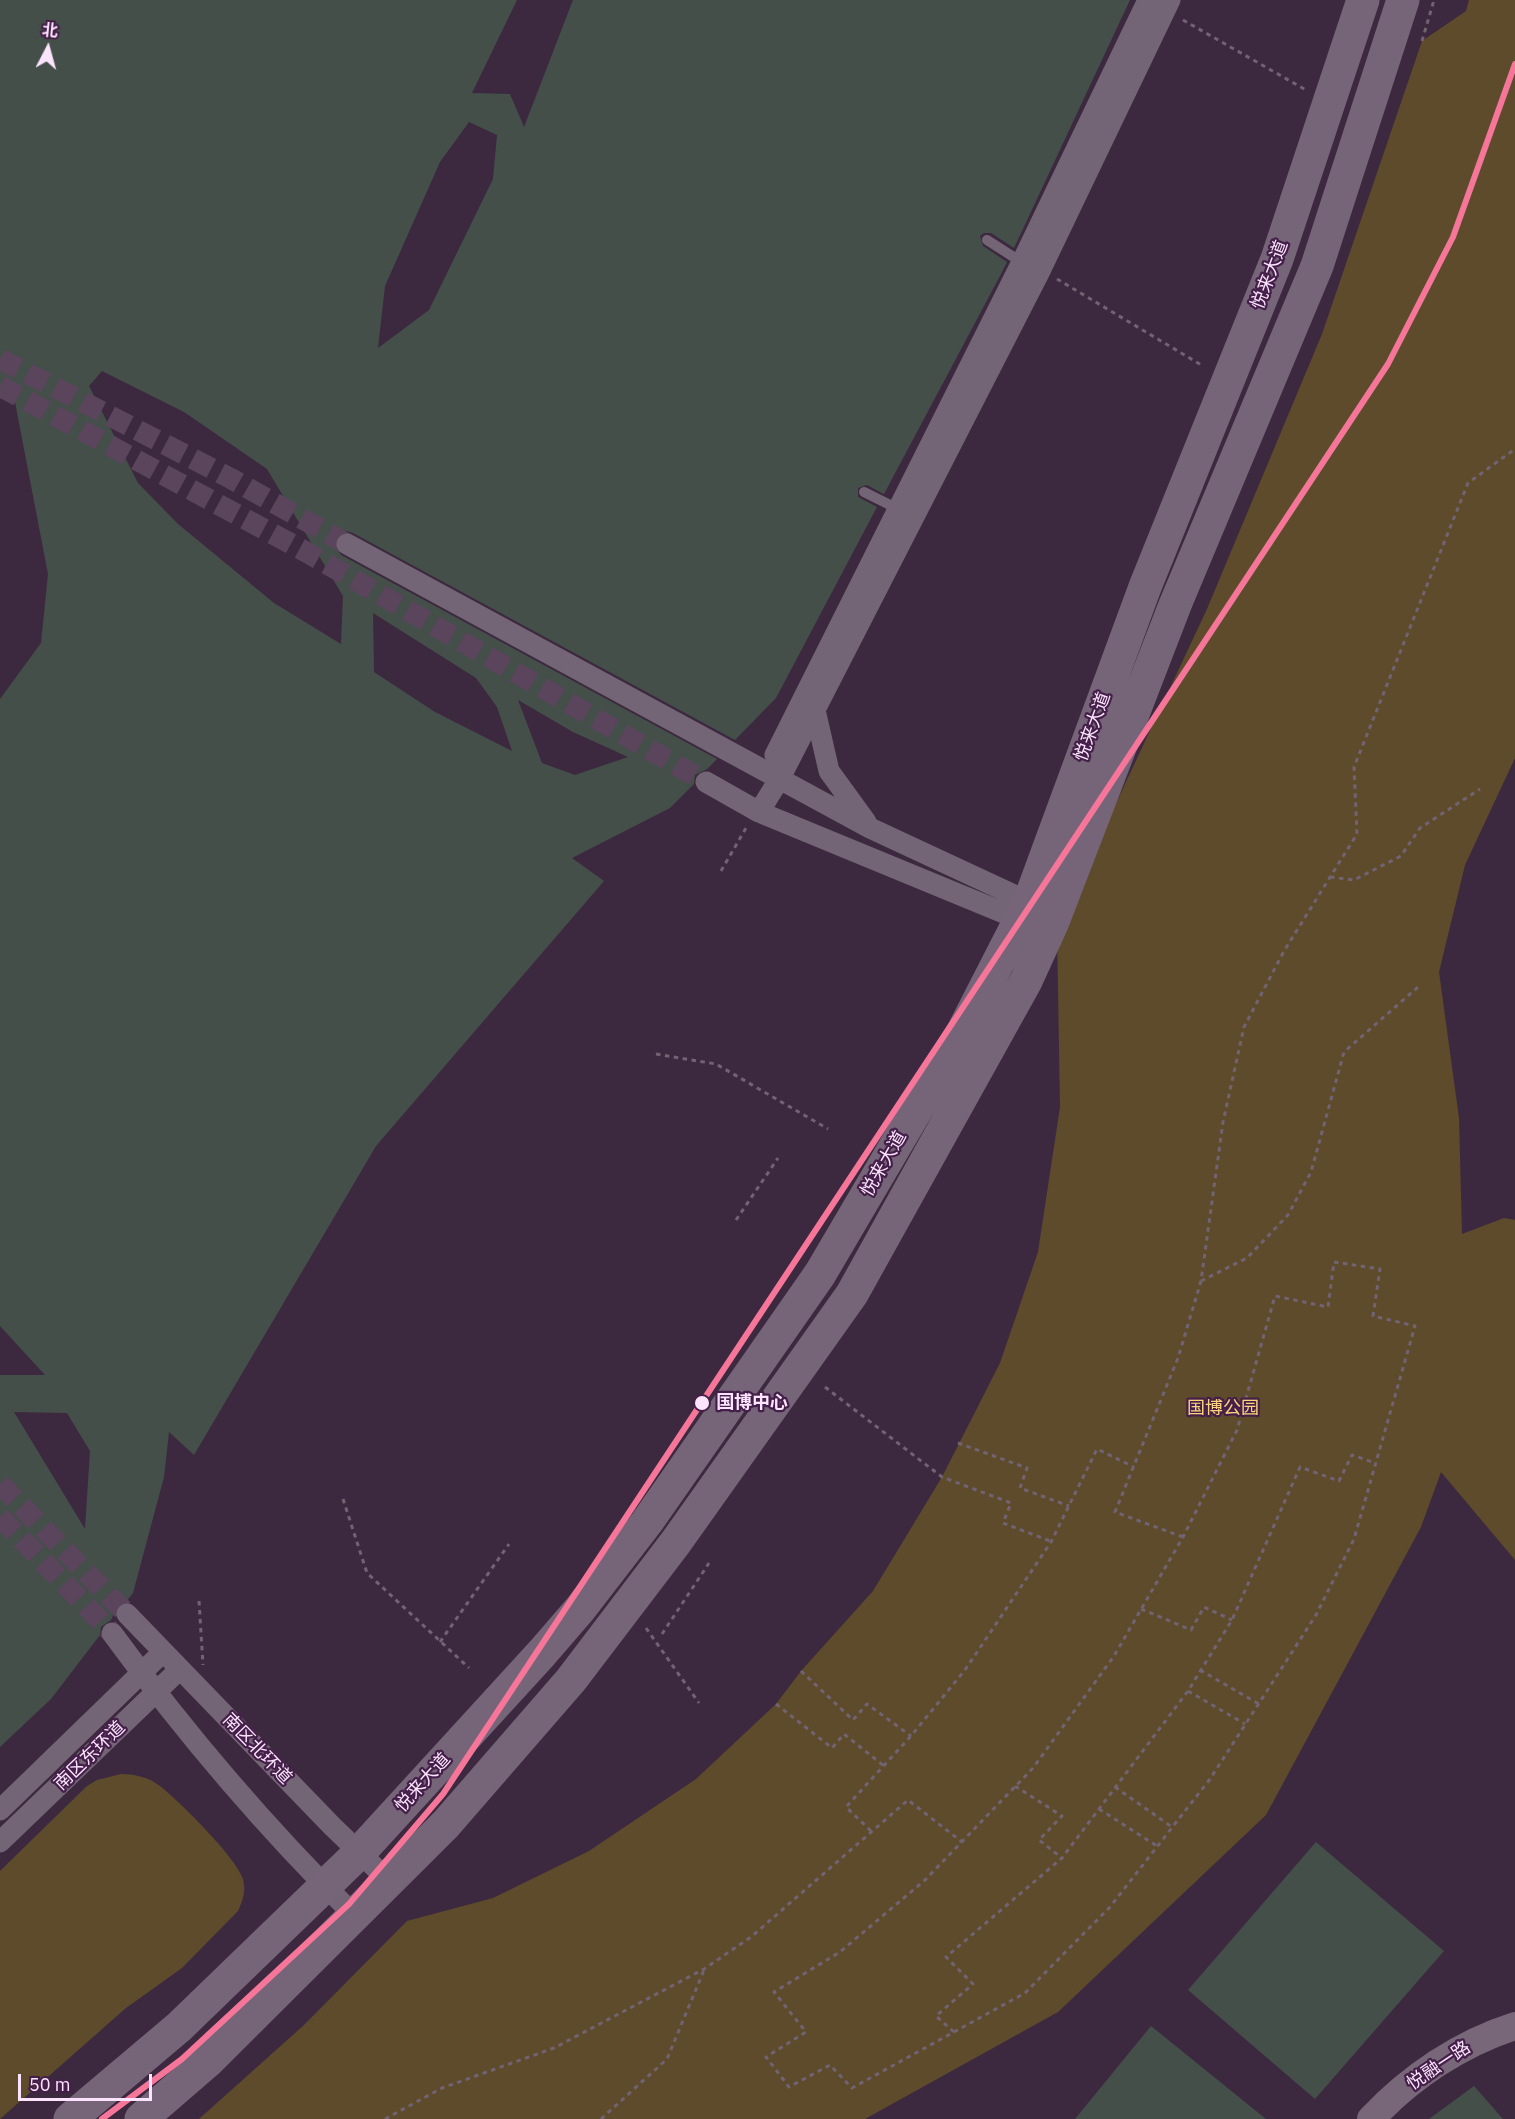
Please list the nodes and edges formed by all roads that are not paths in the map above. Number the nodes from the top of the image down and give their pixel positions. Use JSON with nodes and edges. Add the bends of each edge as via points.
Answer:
{"nodes":[{"id":1,"x":1363,"y":0,"type":"edge"},
{"id":2,"x":1403,"y":0,"type":"edge"},
{"id":3,"x":1155,"y":2,"type":"edge"},
{"id":4,"x":987,"y":240,"type":"dead end"},
{"id":5,"x":1030,"y":267,"type":"junction"},
{"id":6,"x":864,"y":492,"type":"dead end"},
{"id":7,"x":906,"y":513,"type":"junction"},
{"id":8,"x":347,"y":544,"type":"tunnel mouth"},
{"id":9,"x":815,"y":710,"type":"junction"},
{"id":10,"x":773,"y":775,"type":"junction"},
{"id":11,"x":706,"y":782,"type":"tunnel mouth"},
{"id":12,"x":753,"y":819,"type":"junction"},
{"id":13,"x":870,"y":828,"type":"junction"},
{"id":14,"x":1034,"y":915,"type":"junction"},
{"id":15,"x":127,"y":1614,"type":"tunnel mouth"},
{"id":16,"x":112,"y":1633,"type":"tunnel mouth"},
{"id":17,"x":163,"y":1652,"type":"junction"},
{"id":18,"x":180,"y":1669,"type":"junction"},
{"id":19,"x":142,"y":1673,"type":"junction"},
{"id":20,"x":156,"y":1692,"type":"junction"},
{"id":21,"x":0,"y":1810,"type":"edge"},
{"id":22,"x":0,"y":1842,"type":"edge"},
{"id":23,"x":359,"y":1853,"type":"junction"},
{"id":24,"x":389,"y":1881,"type":"junction"},
{"id":25,"x":324,"y":1885,"type":"junction"},
{"id":26,"x":354,"y":1915,"type":"junction"},
{"id":27,"x":1515,"y":2026,"type":"edge"},
{"id":28,"x":70,"y":2119,"type":"edge"},
{"id":29,"x":141,"y":2119,"type":"edge"},
{"id":30,"x":1371,"y":2119,"type":"edge"}],
"edges":[{"from":1,"to":14,"type":"main road","name":"悦来大道","via":[[1277,259],[1145,587]]},
{"from":2,"to":14,"type":"main road","name":"悦来大道","via":[[1317,266],[1175,605]]},
{"from":3,"to":5,"type":"street"},
{"from":4,"to":5,"type":"lane"},
{"from":5,"to":7,"type":"street"},
{"from":6,"to":7,"type":"lane"},
{"from":7,"to":9,"type":"street"},
{"from":7,"to":10,"type":"street"},
{"from":8,"to":10,"type":"street"},
{"from":9,"to":10,"type":"street"},
{"from":9,"to":13,"type":"street","via":[[829,771]]},
{"from":10,"to":12,"type":"street"},
{"from":10,"to":13,"type":"street"},
{"from":11,"to":12,"type":"street"},
{"from":12,"to":14,"type":"street"},
{"from":13,"to":14,"type":"street"},
{"from":14,"to":23,"type":"main road","name":"悦来大道","via":[[820,1274],[647,1522],[542,1653]]},
{"from":14,"to":24,"type":"main road","name":"悦来大道","via":[[1026,981],[852,1294],[670,1550],[578,1671],[446,1824]]},
{"from":15,"to":17,"type":"street","name":"南区北环道"},
{"from":16,"to":19,"type":"street","name":"南区北环道"},
{"from":17,"to":18,"type":"street","name":"南区北环道"},
{"from":17,"to":19,"type":"street","name":"南区东环道"},
{"from":18,"to":20,"type":"street","name":"南区东环道"},
{"from":18,"to":23,"type":"street","name":"南区北环道"},
{"from":19,"to":20,"type":"street","name":"南区北环道"},
{"from":19,"to":21,"type":"street","name":"南区东环道"},
{"from":20,"to":22,"type":"street","name":"南区东环道"},
{"from":20,"to":25,"type":"street","name":"南区北环道"},
{"from":23,"to":24,"type":"street","name":"南区北环道"},
{"from":23,"to":25,"type":"main road","name":"悦来大道"},
{"from":24,"to":26,"type":"main road","name":"悦来大道"},
{"from":25,"to":26,"type":"street","name":"南区北环道"},
{"from":25,"to":28,"type":"main road","name":"悦来大道","via":[[179,2027]]},
{"from":26,"to":29,"type":"main road","name":"悦来大道","via":[[208,2061]]},
{"from":27,"to":30,"type":"street","name":"悦融一路","via":[[1486,2035],[1432,2066]]}]}
